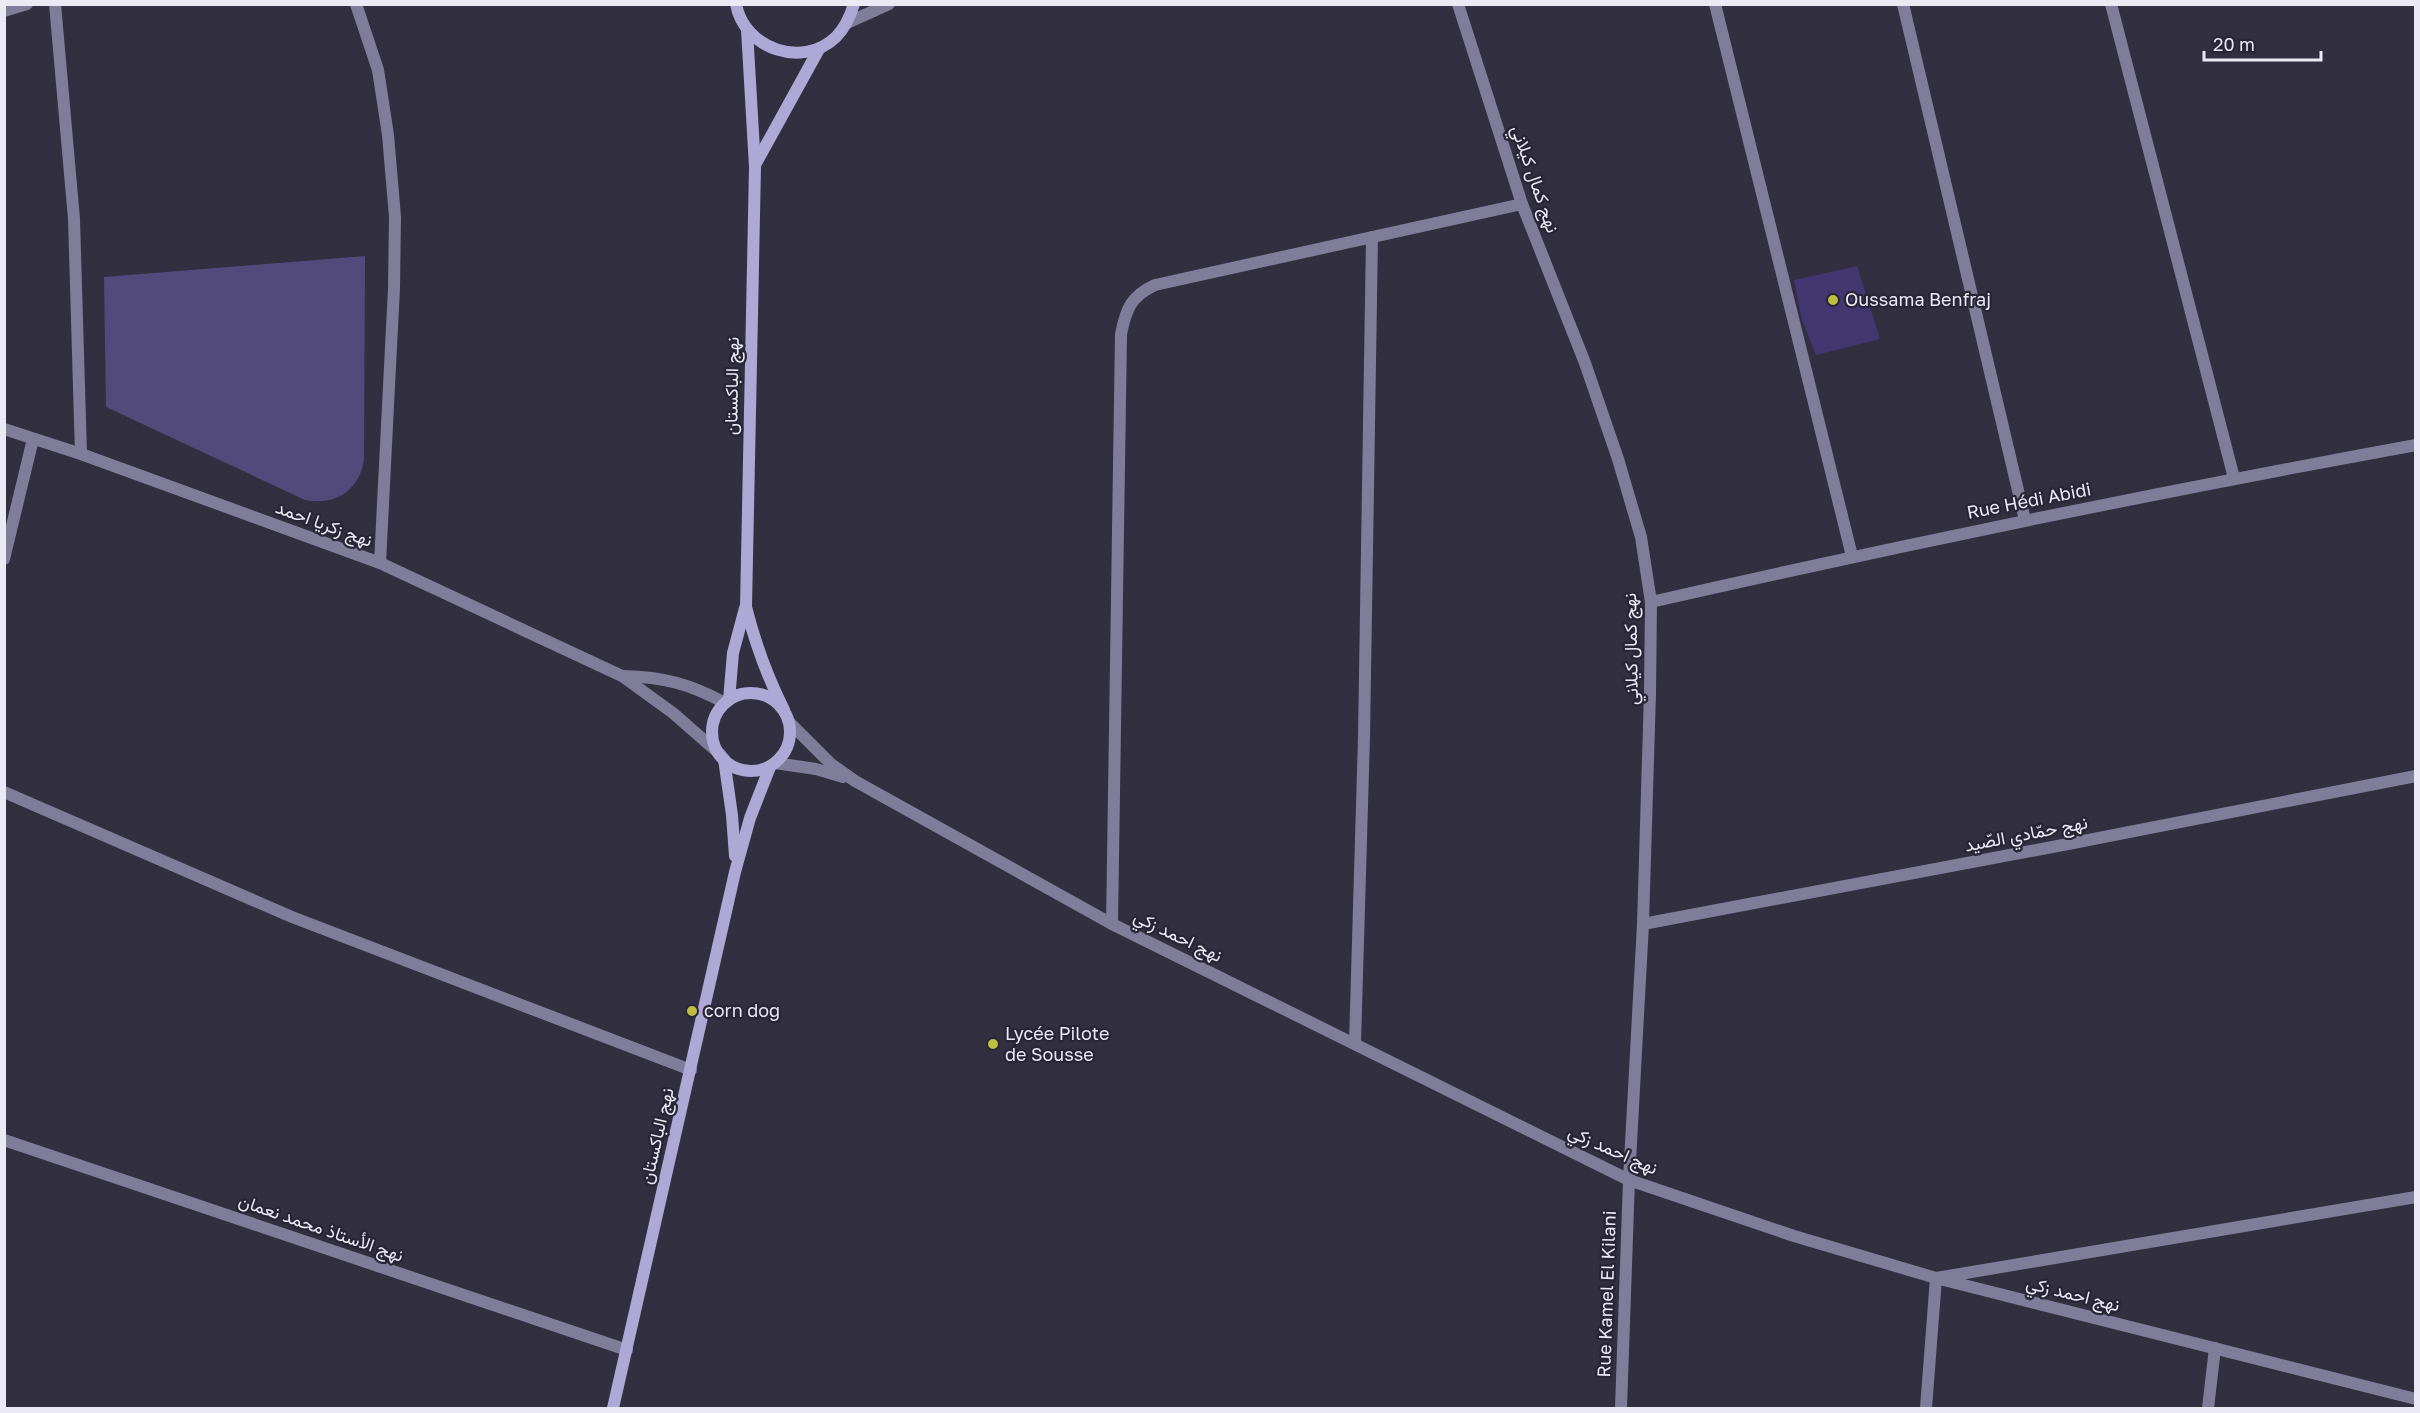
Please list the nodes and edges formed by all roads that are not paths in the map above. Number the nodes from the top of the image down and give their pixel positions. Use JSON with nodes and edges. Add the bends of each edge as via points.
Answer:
{"nodes":[{"id":1,"x":27,"y":4,"type":"edge"},
{"id":2,"x":55,"y":4,"type":"edge"},
{"id":3,"x":356,"y":4,"type":"edge"},
{"id":4,"x":736,"y":4,"type":"edge"},
{"id":5,"x":854,"y":4,"type":"edge"},
{"id":6,"x":889,"y":4,"type":"edge"},
{"id":7,"x":1458,"y":4,"type":"edge"},
{"id":8,"x":1715,"y":4,"type":"edge"},
{"id":9,"x":1903,"y":4,"type":"edge"},
{"id":10,"x":2111,"y":4,"type":"edge"},
{"id":11,"x":4,"y":11,"type":"edge"},
{"id":12,"x":847,"y":23,"type":"junction"},
{"id":13,"x":747,"y":30,"type":"junction"},
{"id":14,"x":819,"y":49,"type":"junction"},
{"id":15,"x":755,"y":166,"type":"junction"},
{"id":16,"x":1522,"y":204,"type":"junction"},
{"id":17,"x":1372,"y":237,"type":"junction"},
{"id":18,"x":4,"y":429,"type":"edge"},
{"id":19,"x":33,"y":439,"type":"junction"},
{"id":20,"x":2415,"y":445,"type":"edge"},
{"id":21,"x":81,"y":454,"type":"junction"},
{"id":22,"x":2234,"y":478,"type":"junction"},
{"id":23,"x":2025,"y":520,"type":"junction"},
{"id":24,"x":1852,"y":556,"type":"junction"},
{"id":25,"x":4,"y":559,"type":"edge"},
{"id":26,"x":380,"y":563,"type":"junction"},
{"id":27,"x":1651,"y":602,"type":"junction"},
{"id":28,"x":746,"y":607,"type":"junction"},
{"id":29,"x":622,"y":676,"type":"junction"},
{"id":30,"x":727,"y":701,"type":"junction"},
{"id":31,"x":784,"y":710,"type":"junction"},
{"id":32,"x":789,"y":722,"type":"junction"},
{"id":33,"x":722,"y":757,"type":"junction"},
{"id":34,"x":772,"y":765,"type":"junction"},
{"id":35,"x":2415,"y":776,"type":"edge"},
{"id":36,"x":855,"y":781,"type":"junction"},
{"id":37,"x":4,"y":792,"type":"edge"},
{"id":38,"x":735,"y":872,"type":"junction"},
{"id":39,"x":1112,"y":924,"type":"junction"},
{"id":40,"x":1643,"y":924,"type":"junction"},
{"id":41,"x":1355,"y":1043,"type":"junction"},
{"id":42,"x":691,"y":1070,"type":"junction"},
{"id":43,"x":4,"y":1140,"type":"edge"},
{"id":44,"x":1629,"y":1180,"type":"junction"},
{"id":45,"x":2415,"y":1197,"type":"edge"},
{"id":46,"x":1936,"y":1278,"type":"junction"},
{"id":47,"x":2215,"y":1348,"type":"junction"},
{"id":48,"x":627,"y":1350,"type":"junction"},
{"id":49,"x":2415,"y":1399,"type":"edge"},
{"id":50,"x":613,"y":1408,"type":"edge"},
{"id":51,"x":1621,"y":1408,"type":"edge"},
{"id":52,"x":1926,"y":1408,"type":"edge"},
{"id":53,"x":2208,"y":1408,"type":"edge"}],
"edges":[{"from":1,"to":11,"type":"street"},
{"from":2,"to":21,"type":"street","via":[[74,219]]},
{"from":3,"to":26,"type":"street","via":[[378,70],[395,217]]},
{"from":4,"to":13,"type":"street"},
{"from":5,"to":12,"type":"street"},
{"from":6,"to":12,"type":"street"},
{"from":7,"to":16,"type":"street","name":"نهج كمال كيلاني"},
{"from":8,"to":24,"type":"street"},
{"from":9,"to":23,"type":"street"},
{"from":10,"to":22,"type":"street"},
{"from":12,"to":14,"type":"street"},
{"from":13,"to":14,"type":"street","via":[[761,44],[779,52]]},
{"from":13,"to":15,"type":"street","name":"نهج الباكستان"},
{"from":14,"to":15,"type":"street","name":"نهج الباكستان"},
{"from":15,"to":28,"type":"street","name":"نهج الباكستان"},
{"from":16,"to":17,"type":"street"},
{"from":16,"to":27,"type":"street","name":"نهج كمال كيلاني","via":[[1618,459],[1641,537]]},
{"from":17,"to":39,"type":"street","via":[[1155,285],[1141,291],[1124,318]]},
{"from":17,"to":41,"type":"street"},
{"from":18,"to":19,"type":"street","name":"نهج زكريا احمد"},
{"from":19,"to":21,"type":"street","name":"نهج زكريا احمد"},
{"from":19,"to":25,"type":"street"},
{"from":20,"to":22,"type":"street","name":"Rue Hédi Abidi"},
{"from":21,"to":26,"type":"street","name":"نهج زكريا احمد"},
{"from":22,"to":23,"type":"street","name":"Rue Hédi Abidi"},
{"from":23,"to":24,"type":"street","name":"Rue Hédi Abidi"},
{"from":24,"to":27,"type":"street","name":"Rue Hédi Abidi"},
{"from":26,"to":29,"type":"street","name":"نهج زكريا احمد"},
{"from":27,"to":40,"type":"street","name":"نهج كمال كيلاني"},
{"from":28,"to":30,"type":"street","name":"نهج الباكستان","via":[[733,653]]},
{"from":28,"to":31,"type":"street","name":"نهج الباكستان","via":[[755,642]]},
{"from":29,"to":30,"type":"street","name":"نهج زكريا احمد","via":[[676,681]]},
{"from":29,"to":33,"type":"street","name":"نهج زكريا احمد","via":[[673,713]]},
{"from":30,"to":31,"type":"street","via":[[752,693],[764,695]]},
{"from":30,"to":33,"type":"street","via":[[713,728],[714,743]]},
{"from":31,"to":32,"type":"street"},
{"from":32,"to":34,"type":"street","via":[[790,738],[785,752]]},
{"from":32,"to":36,"type":"street","name":"نهج احمد زكي","via":[[831,764]]},
{"from":33,"to":34,"type":"street","via":[[746,770]]},
{"from":33,"to":38,"type":"street","name":"نهج الباكستان","via":[[733,825]]},
{"from":34,"to":36,"type":"street","name":"نهج احمد زكي","via":[[816,769]]},
{"from":34,"to":38,"type":"street","name":"نهج الباكستان","via":[[750,818]]},
{"from":35,"to":40,"type":"street","name":"نهج حمّادي الصّيد"},
{"from":36,"to":39,"type":"street","name":"نهج احمد زكي"},
{"from":37,"to":42,"type":"street","via":[[292,917]]},
{"from":38,"to":42,"type":"street","name":"نهج الباكستان"},
{"from":39,"to":41,"type":"street","name":"نهج احمد زكي"},
{"from":40,"to":44,"type":"street","name":"نهج كمال كيلاني"},
{"from":41,"to":44,"type":"street","name":"نهج احمد زكي"},
{"from":42,"to":48,"type":"street","name":"نهج الباكستان"},
{"from":43,"to":48,"type":"street","name":"نهج الأستاذ محمد نعمان"},
{"from":44,"to":46,"type":"street","name":"نهج احمد زكي","via":[[1794,1236]]},
{"from":44,"to":51,"type":"street","name":"Rue Kamel El Kilani"},
{"from":45,"to":46,"type":"street"},
{"from":46,"to":47,"type":"street","name":"نهج احمد زكي"},
{"from":46,"to":52,"type":"street"},
{"from":47,"to":49,"type":"street","name":"نهج احمد زكي"},
{"from":47,"to":53,"type":"street"},
{"from":48,"to":50,"type":"street","name":"نهج الباكستان"}]}
